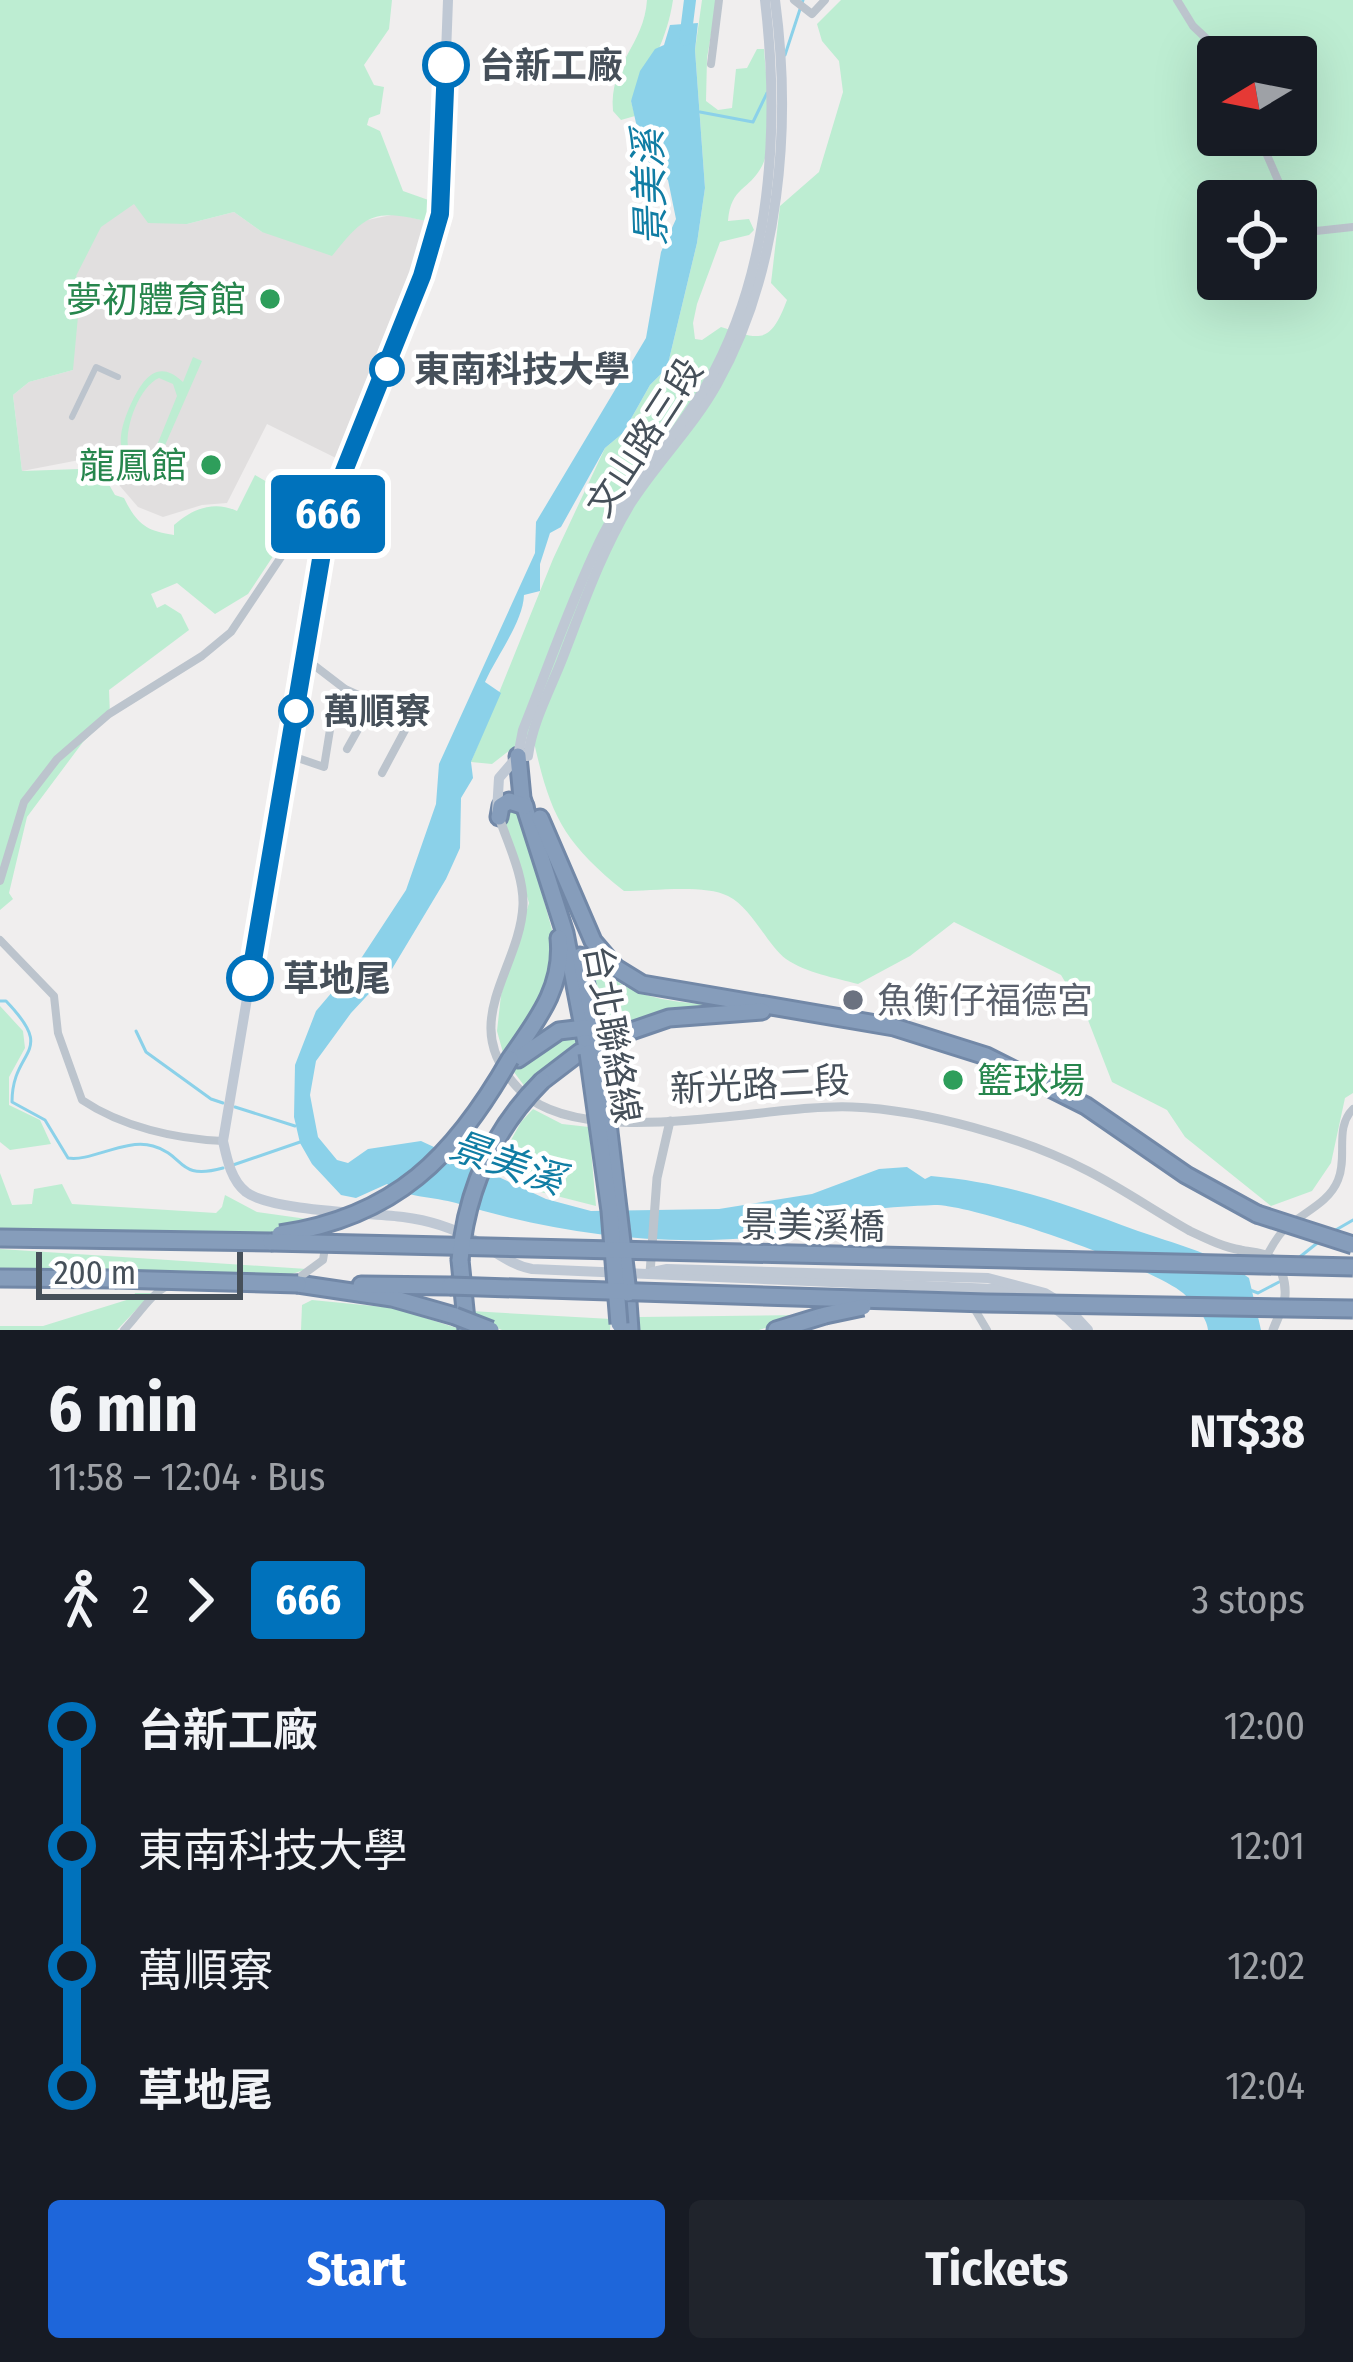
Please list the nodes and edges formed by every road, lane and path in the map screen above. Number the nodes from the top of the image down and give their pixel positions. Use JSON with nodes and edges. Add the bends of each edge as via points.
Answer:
{"nodes":[{"id":1,"x":448,"y":0,"type":"edge"},
{"id":2,"x":719,"y":0,"type":"edge"},
{"id":3,"x":765,"y":0,"type":"edge"},
{"id":4,"x":775,"y":0,"type":"edge"},
{"id":5,"x":794,"y":0,"type":"edge"},
{"id":6,"x":825,"y":0,"type":"edge"},
{"id":7,"x":1177,"y":0,"type":"edge"},
{"id":8,"x":773,"y":26,"type":"junction"},
{"id":9,"x":1204,"y":36,"type":"edge"},
{"id":10,"x":711,"y":64,"type":"dead end"},
{"id":11,"x":1353,"y":227,"type":"edge"},
{"id":12,"x":1317,"y":232,"type":"edge"},
{"id":13,"x":118,"y":376,"type":"dead end"},
{"id":14,"x":72,"y":417,"type":"dead end"},
{"id":15,"x":330,"y":506,"type":"junction"},
{"id":16,"x":303,"y":664,"type":"junction"},
{"id":17,"x":345,"y":689,"type":"junction"},
{"id":18,"x":374,"y":701,"type":"junction"},
{"id":19,"x":347,"y":749,"type":"dead end"},
{"id":20,"x":289,"y":755,"type":"junction"},
{"id":21,"x":523,"y":756,"type":"junction"},
{"id":22,"x":382,"y":773,"type":"dead end"},
{"id":23,"x":525,"y":806,"type":"junction"},
{"id":24,"x":499,"y":817,"type":"junction"},
{"id":25,"x":540,"y":818,"type":"junction"},
{"id":26,"x":542,"y":853,"type":"junction"},
{"id":27,"x":0,"y":881,"type":"edge"},
{"id":28,"x":0,"y":940,"type":"edge"},
{"id":29,"x":819,"y":1013,"type":"junction"},
{"id":30,"x":592,"y":1041,"type":"junction"},
{"id":31,"x":512,"y":1061,"type":"junction"},
{"id":32,"x":1353,"y":1109,"type":"edge"},
{"id":33,"x":670,"y":1121,"type":"junction"},
{"id":34,"x":223,"y":1142,"type":"junction"},
{"id":35,"x":330,"y":1210,"type":"junction"},
{"id":36,"x":0,"y":1238,"type":"edge"},
{"id":37,"x":271,"y":1239,"type":"junction"},
{"id":38,"x":1353,"y":1245,"type":"edge"},
{"id":39,"x":1270,"y":1257,"type":"junction"},
{"id":40,"x":1353,"y":1268,"type":"edge"},
{"id":41,"x":650,"y":1269,"type":"junction"},
{"id":42,"x":0,"y":1278,"type":"edge"},
{"id":43,"x":969,"y":1283,"type":"junction"},
{"id":44,"x":392,"y":1292,"type":"junction"},
{"id":45,"x":986,"y":1304,"type":"junction"},
{"id":46,"x":1353,"y":1310,"type":"edge"},
{"id":47,"x":461,"y":1323,"type":"edge"},
{"id":48,"x":623,"y":1328,"type":"edge"},
{"id":49,"x":124,"y":1330,"type":"edge"},
{"id":50,"x":491,"y":1330,"type":"edge"},
{"id":51,"x":776,"y":1330,"type":"edge"},
{"id":52,"x":987,"y":1330,"type":"edge"},
{"id":53,"x":1079,"y":1330,"type":"edge"},
{"id":54,"x":1088,"y":1330,"type":"edge"},
{"id":55,"x":1273,"y":1330,"type":"edge"}],
"edges":[{"from":1,"to":15,"type":"main road","via":[[437,230]]},
{"from":2,"to":10,"type":"street"},
{"from":3,"to":8,"type":"main road"},
{"from":4,"to":8,"type":"main road"},
{"from":5,"to":6,"type":"street","via":[[812,14]]},
{"from":7,"to":9,"type":"street"},
{"from":8,"to":21,"type":"main road","name":"文山路三段","via":[[767,214],[744,312],[707,385],[599,543],[523,730]]},
{"from":11,"to":12,"type":"street"},
{"from":13,"to":14,"type":"street","via":[[96,367]]},
{"from":15,"to":16,"type":"main road"},
{"from":15,"to":27,"type":"street","via":[[305,521],[231,632],[109,714],[57,760],[24,802]]},
{"from":16,"to":17,"type":"street"},
{"from":16,"to":20,"type":"main road"},
{"from":17,"to":18,"type":"street"},
{"from":17,"to":20,"type":"street","via":[[324,767]]},
{"from":18,"to":19,"type":"street"},
{"from":18,"to":22,"type":"street","via":[[411,719]]},
{"from":20,"to":34,"type":"main road"},
{"from":21,"to":23,"type":"highway","name":"台北聯絡線"},
{"from":21,"to":24,"type":"main road","via":[[496,786]]},
{"from":21,"to":25,"type":"highway","name":"台北聯絡線"},
{"from":23,"to":24,"type":"highway","via":[[509,801]]},
{"from":23,"to":26,"type":"highway","name":"台北聯絡線"},
{"from":24,"to":33,"type":"street","name":"新光路二段","via":[[524,900],[491,1017],[506,1071],[535,1102],[563,1115]]},
{"from":25,"to":29,"type":"highway","via":[[593,940],[628,977]]},
{"from":25,"to":30,"type":"highway","name":"台北聯絡線","via":[[565,894]]},
{"from":26,"to":30,"type":"highway","name":"台北聯絡線"},
{"from":26,"to":31,"type":"highway","via":[[558,976]]},
{"from":28,"to":34,"type":"street","via":[[54,996],[82,1100],[184,1140]]},
{"from":29,"to":30,"type":"highway","via":[[696,1014]]},
{"from":29,"to":38,"type":"highway","bridge":true,"via":[[894,1027],[1019,1070],[1257,1214]]},
{"from":30,"to":31,"type":"highway","via":[[544,1038]]},
{"from":30,"to":47,"type":"highway","bridge":true,"via":[[542,1081],[485,1161],[460,1260]]},
{"from":30,"to":48,"type":"highway","name":"台北聯絡線","bridge":true},
{"from":30,"to":48,"type":"highway","name":"台北聯絡線","bridge":true,"via":[[619,1190]]},
{"from":31,"to":37,"type":"highway","bridge":true,"via":[[454,1145],[409,1185],[370,1209]]},
{"from":32,"to":39,"type":"street","via":[[1342,1130],[1336,1186],[1284,1229]]},
{"from":33,"to":39,"type":"street","name":"新光路二段","via":[[834,1107],[930,1118],[1055,1156],[1207,1239]]},
{"from":33,"to":41,"type":"street"},
{"from":34,"to":35,"type":"main road","via":[[245,1192]]},
{"from":35,"to":41,"type":"main road","bridge":true,"via":[[440,1226],[520,1267]]},
{"from":35,"to":49,"type":"street","via":[[323,1260],[310,1272],[296,1280],[173,1284]]},
{"from":36,"to":37,"type":"highway"},
{"from":37,"to":40,"type":"highway","name":"景美溪橋","bridge":true},
{"from":39,"to":55,"type":"street","bridge":true,"via":[[1285,1288]]},
{"from":41,"to":43,"type":"main road","via":[[667,1277]]},
{"from":42,"to":44,"type":"highway","bridge":true},
{"from":43,"to":52,"type":"street"},
{"from":43,"to":53,"type":"main road","via":[[1035,1297]]},
{"from":43,"to":54,"type":"main road","via":[[1045,1293]]},
{"from":44,"to":45,"type":"highway","name":"景美溪橋","bridge":true,"via":[[450,1286]]},
{"from":44,"to":47,"type":"highway"},
{"from":45,"to":46,"type":"highway","name":"景美溪橋","bridge":true},
{"from":45,"to":51,"type":"highway","bridge":true,"via":[[882,1304]]},
{"from":47,"to":50,"type":"highway","bridge":true}]}
